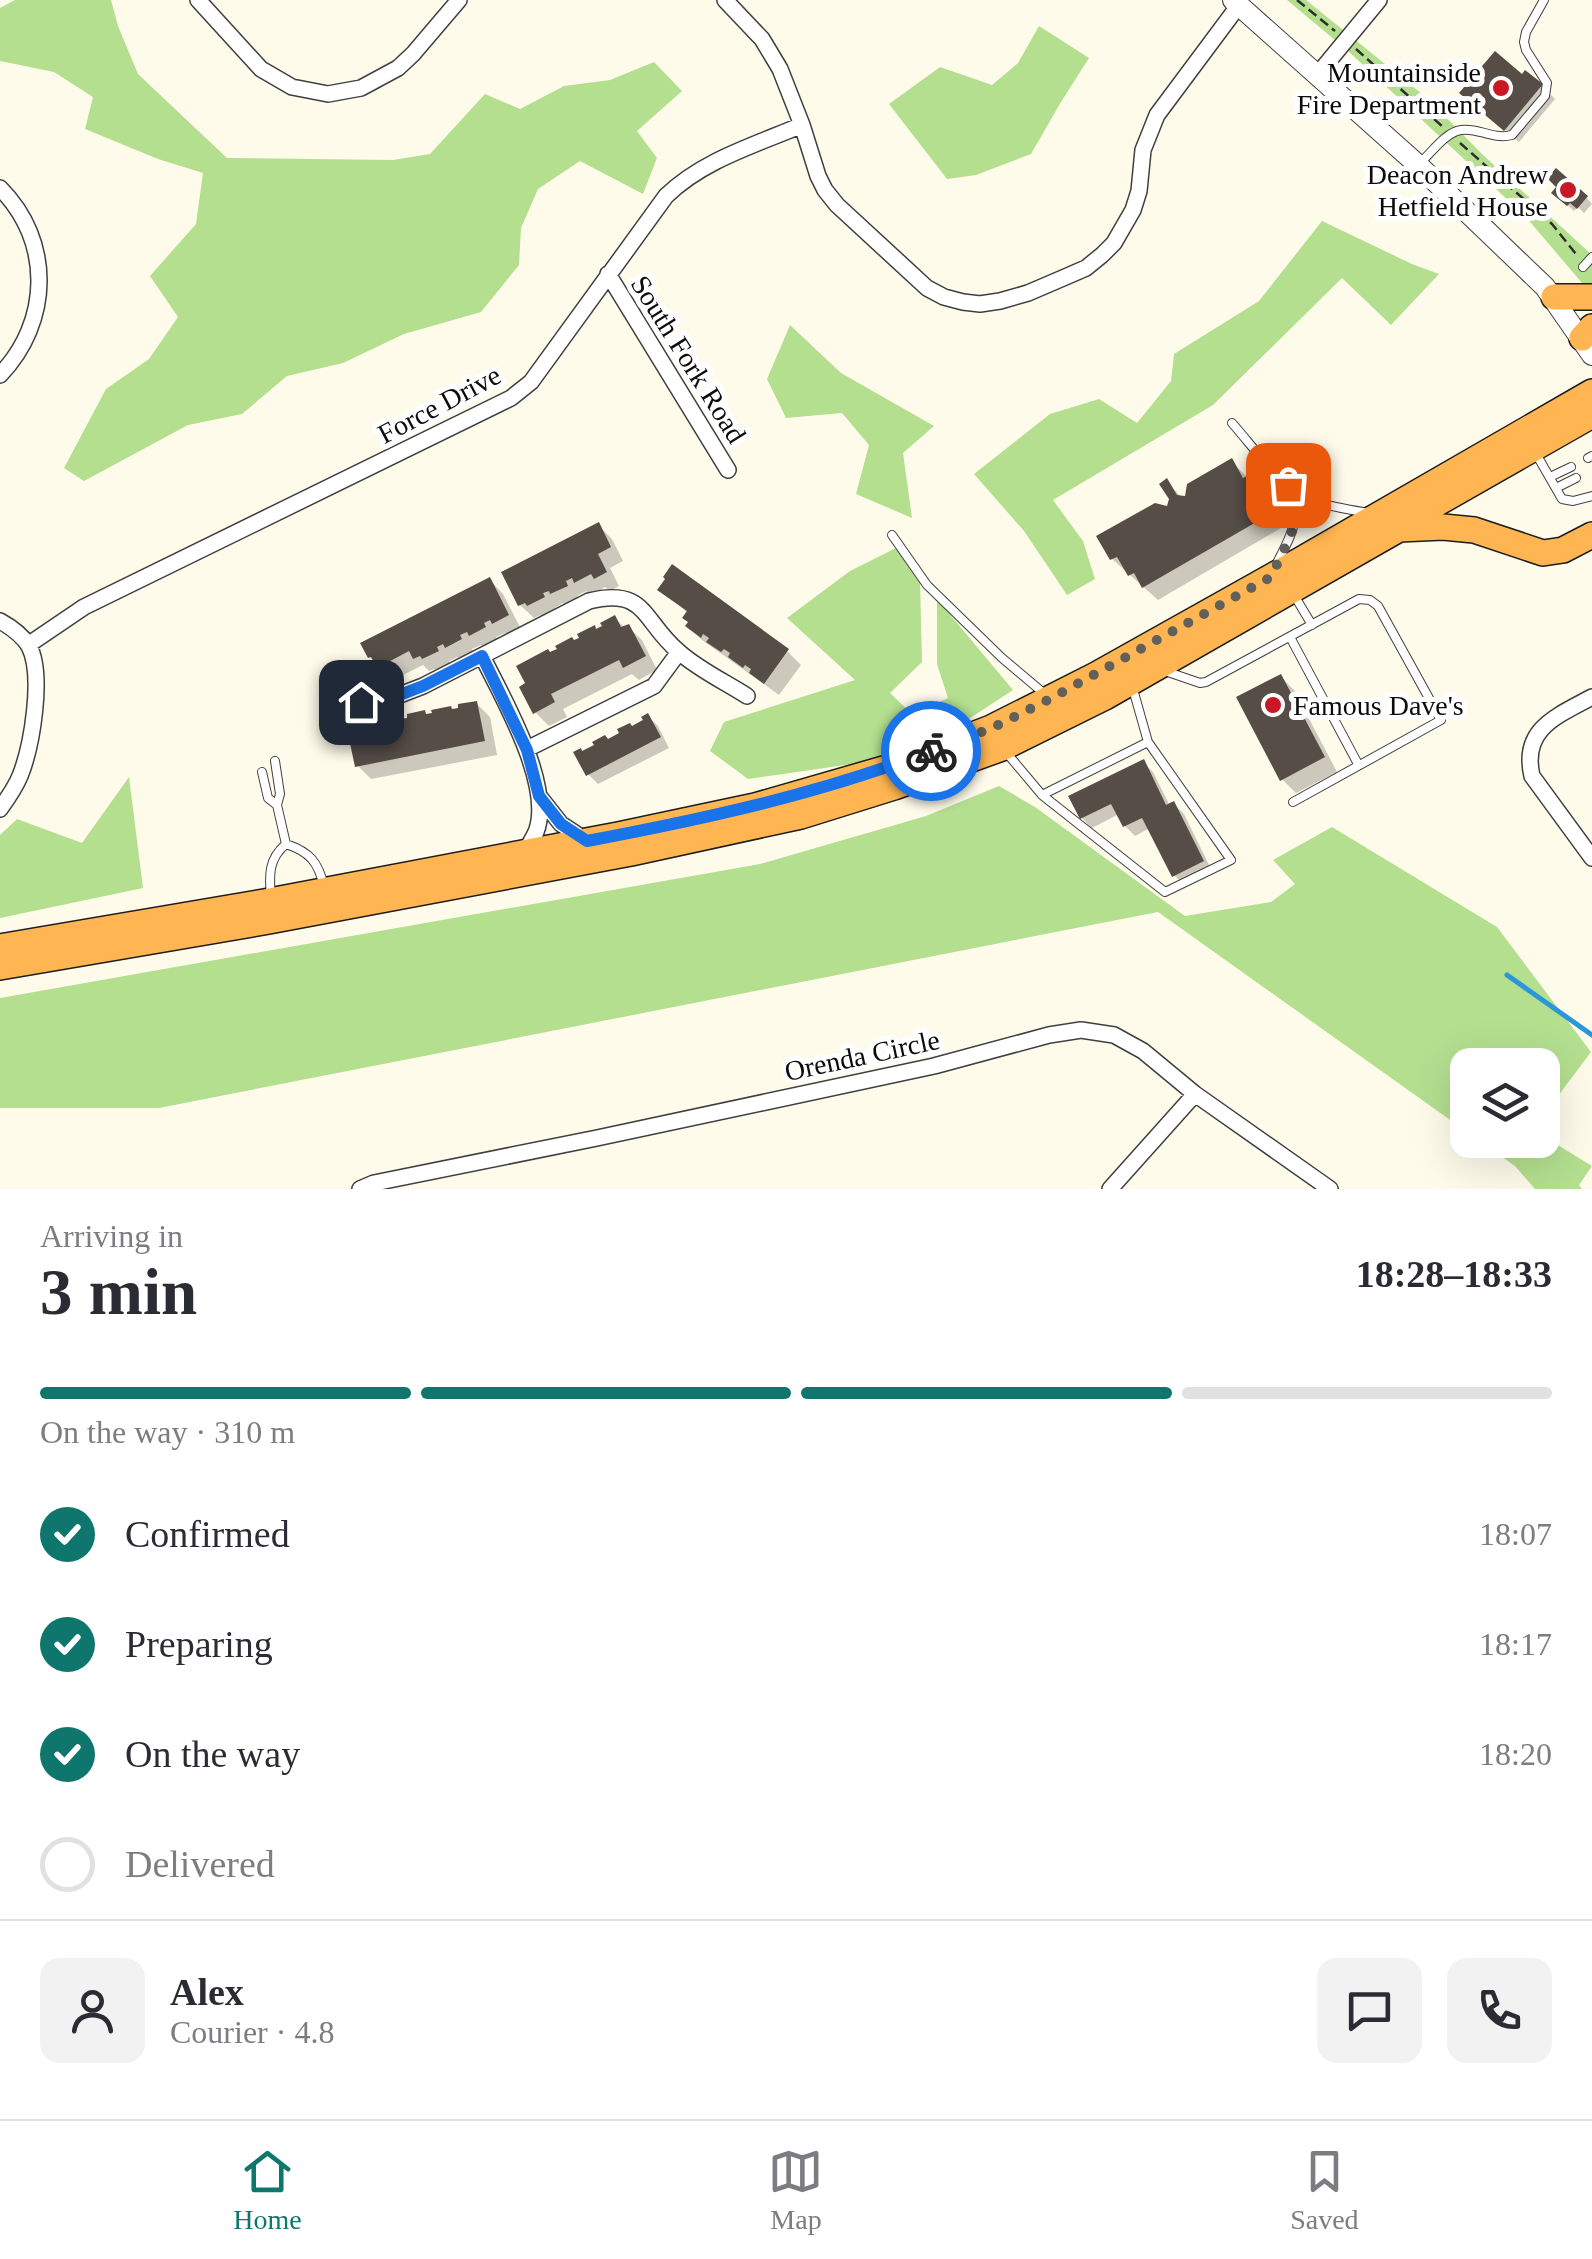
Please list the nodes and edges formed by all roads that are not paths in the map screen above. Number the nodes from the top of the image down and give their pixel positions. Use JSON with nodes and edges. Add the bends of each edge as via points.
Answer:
{"nodes":[{"id":1,"x":198,"y":0,"type":"edge"},
{"id":2,"x":459,"y":0,"type":"edge"},
{"id":3,"x":725,"y":0,"type":"edge"},
{"id":4,"x":1379,"y":0,"type":"edge"},
{"id":5,"x":1544,"y":0,"type":"edge"},
{"id":6,"x":1236,"y":2,"type":"edge"},
{"id":7,"x":1318,"y":74,"type":"junction"},
{"id":8,"x":802,"y":125,"type":"junction"},
{"id":9,"x":1418,"y":165,"type":"junction"},
{"id":10,"x":0,"y":188,"type":"edge"},
{"id":11,"x":1592,"y":258,"type":"edge"},
{"id":12,"x":1583,"y":267,"type":"dead end"},
{"id":13,"x":608,"y":274,"type":"junction"},
{"id":14,"x":1554,"y":297,"type":"junction"},
{"id":15,"x":1592,"y":297,"type":"edge"},
{"id":16,"x":1589,"y":340,"type":"edge"},
{"id":17,"x":0,"y":375,"type":"edge"},
{"id":18,"x":1592,"y":392,"type":"edge"},
{"id":19,"x":1587,"y":422,"type":"edge"},
{"id":20,"x":1232,"y":423,"type":"dead end"},
{"id":21,"x":1533,"y":448,"type":"junction"},
{"id":22,"x":1570,"y":467,"type":"dead end"},
{"id":23,"x":728,"y":470,"type":"dead end"},
{"id":24,"x":1550,"y":477,"type":"junction"},
{"id":25,"x":1576,"y":478,"type":"dead end"},
{"id":26,"x":1288,"y":485,"type":"junction"},
{"id":27,"x":1556,"y":488,"type":"junction"},
{"id":28,"x":1592,"y":496,"type":"edge"},
{"id":29,"x":1389,"y":522,"type":"junction"},
{"id":30,"x":892,"y":535,"type":"dead end"},
{"id":31,"x":1592,"y":535,"type":"edge"},
{"id":32,"x":1281,"y":584,"type":"junction"},
{"id":33,"x":0,"y":621,"type":"edge"},
{"id":34,"x":1312,"y":626,"type":"junction"},
{"id":35,"x":1290,"y":637,"type":"junction"},
{"id":36,"x":28,"y":645,"type":"junction"},
{"id":37,"x":678,"y":652,"type":"junction"},
{"id":38,"x":482,"y":656,"type":"junction"},
{"id":39,"x":1156,"y":668,"type":"junction"},
{"id":40,"x":1131,"y":683,"type":"junction"},
{"id":41,"x":746,"y":696,"type":"dead end"},
{"id":42,"x":1592,"y":697,"type":"edge"},
{"id":43,"x":1050,"y":699,"type":"junction"},
{"id":44,"x":361,"y":702,"type":"dead end"},
{"id":45,"x":1148,"y":742,"type":"junction"},
{"id":46,"x":1002,"y":748,"type":"junction"},
{"id":47,"x":527,"y":750,"type":"junction"},
{"id":48,"x":276,"y":761,"type":"dead end"},
{"id":49,"x":1358,"y":764,"type":"junction"},
{"id":50,"x":262,"y":772,"type":"dead end"},
{"id":51,"x":1042,"y":795,"type":"junction"},
{"id":52,"x":539,"y":796,"type":"junction"},
{"id":53,"x":1293,"y":802,"type":"dead end"},
{"id":54,"x":276,"y":806,"type":"junction"},
{"id":55,"x":0,"y":809,"type":"edge"},
{"id":56,"x":587,"y":841,"type":"junction"},
{"id":57,"x":286,"y":844,"type":"junction"},
{"id":58,"x":525,"y":853,"type":"junction"},
{"id":59,"x":1592,"y":858,"type":"edge"},
{"id":60,"x":324,"y":891,"type":"junction"},
{"id":61,"x":271,"y":901,"type":"junction"},
{"id":62,"x":0,"y":947,"type":"edge"},
{"id":63,"x":0,"y":967,"type":"edge"},
{"id":64,"x":1195,"y":1094,"type":"junction"},
{"id":65,"x":360,"y":1189,"type":"edge"},
{"id":66,"x":1110,"y":1189,"type":"edge"},
{"id":67,"x":1330,"y":1189,"type":"edge"}],
"edges":[{"from":1,"to":2,"type":"street","via":[[261,69],[292,87],[328,94],[361,88],[398,68]]},
{"from":3,"to":8,"type":"street","via":[[762,39]]},
{"from":4,"to":7,"type":"street"},
{"from":5,"to":9,"type":"lane","via":[[1524,42],[1546,83],[1545,96],[1512,135],[1463,129]]},
{"from":6,"to":7,"type":"street"},
{"from":6,"to":8,"type":"street","via":[[1156,115],[1133,210],[1114,243],[1086,268],[1000,301],[944,297],[911,274],[825,190]]},
{"from":7,"to":9,"type":"street"},
{"from":8,"to":13,"type":"street","name":"Force Drive","via":[[682,181]]},
{"from":9,"to":14,"type":"street"},
{"from":10,"to":17,"type":"street","via":[[28,228],[40,280],[29,333]]},
{"from":11,"to":12,"type":"lane"},
{"from":13,"to":23,"type":"street","name":"South Fork Road"},
{"from":13,"to":36,"type":"street","name":"Force Drive","via":[[531,382],[511,398],[84,607]]},
{"from":14,"to":15,"type":"highway"},
{"from":14,"to":16,"type":"street"},
{"from":18,"to":29,"type":"highway"},
{"from":19,"to":21,"type":"highway"},
{"from":20,"to":26,"type":"lane"},
{"from":21,"to":24,"type":"lane"},
{"from":21,"to":29,"type":"highway","via":[[1413,517]]},
{"from":22,"to":24,"type":"lane"},
{"from":24,"to":27,"type":"lane"},
{"from":25,"to":27,"type":"lane"},
{"from":26,"to":29,"type":"lane","via":[[1317,502]]},
{"from":26,"to":32,"type":"lane","via":[[1296,520]]},
{"from":27,"to":28,"type":"lane","via":[[1562,499]]},
{"from":29,"to":31,"type":"highway","via":[[1474,530],[1543,554]]},
{"from":29,"to":32,"type":"highway"},
{"from":30,"to":43,"type":"lane","via":[[927,585]]},
{"from":32,"to":34,"type":"lane"},
{"from":32,"to":39,"type":"highway"},
{"from":32,"to":43,"type":"highway"},
{"from":33,"to":36,"type":"street"},
{"from":34,"to":35,"type":"lane"},
{"from":34,"to":49,"type":"lane","via":[[1359,599],[1373,601],[1440,720]]},
{"from":35,"to":39,"type":"lane","via":[[1206,682]]},
{"from":35,"to":49,"type":"lane"},
{"from":36,"to":55,"type":"street","via":[[37,688],[27,750]]},
{"from":37,"to":38,"type":"street","via":[[633,600],[611,596],[590,600]]},
{"from":37,"to":41,"type":"street"},
{"from":37,"to":47,"type":"street","via":[[654,686]]},
{"from":38,"to":44,"type":"street","via":[[397,696]]},
{"from":38,"to":47,"type":"street"},
{"from":39,"to":40,"type":"highway"},
{"from":40,"to":45,"type":"lane"},
{"from":40,"to":46,"type":"highway"},
{"from":42,"to":59,"type":"street","via":[[1542,727],[1530,766]]},
{"from":43,"to":56,"type":"highway","via":[[992,728],[842,782]]},
{"from":45,"to":51,"type":"lane"},
{"from":45,"to":51,"type":"lane","via":[[1231,860],[1164,892]]},
{"from":46,"to":51,"type":"lane"},
{"from":46,"to":63,"type":"highway","via":[[801,816],[718,835]]},
{"from":47,"to":52,"type":"street"},
{"from":48,"to":54,"type":"lane"},
{"from":49,"to":53,"type":"lane"},
{"from":50,"to":54,"type":"lane"},
{"from":52,"to":56,"type":"street","via":[[561,824]]},
{"from":52,"to":58,"type":"street","via":[[538,830]]},
{"from":54,"to":57,"type":"lane"},
{"from":56,"to":58,"type":"highway"},
{"from":57,"to":60,"type":"lane","via":[[319,866]]},
{"from":57,"to":61,"type":"lane","via":[[272,860]]},
{"from":58,"to":60,"type":"highway"},
{"from":60,"to":61,"type":"highway"},
{"from":61,"to":62,"type":"highway"},
{"from":64,"to":65,"type":"street","name":"Orenda Circle","via":[[1124,1039],[1070,1030],[934,1066]]},
{"from":64,"to":66,"type":"street"},
{"from":64,"to":67,"type":"street","name":"Orenda Circle"}]}
